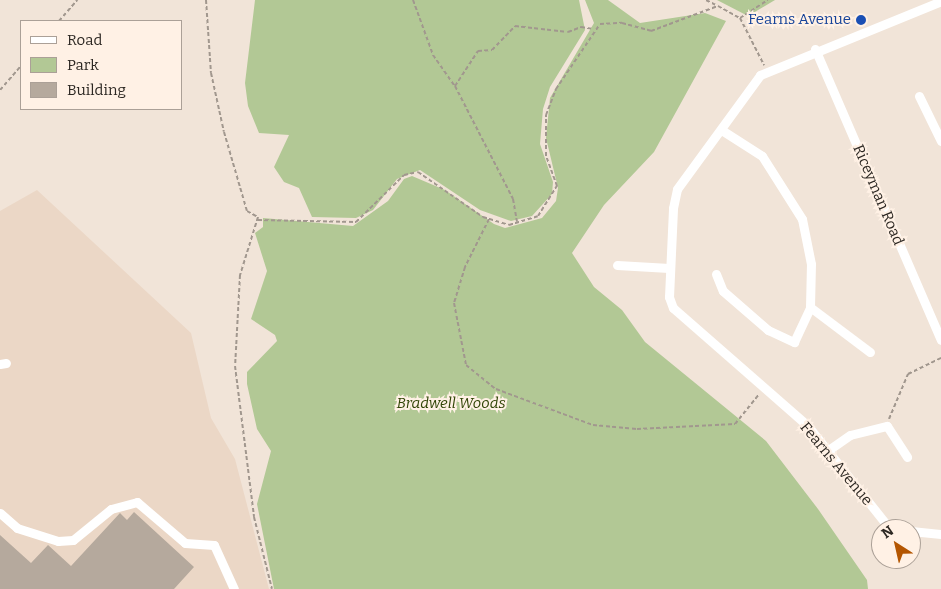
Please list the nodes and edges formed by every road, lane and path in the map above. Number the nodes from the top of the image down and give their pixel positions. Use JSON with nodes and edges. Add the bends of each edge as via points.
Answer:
{"nodes":[{"id":1,"x":77,"y":0,"type":"edge"},
{"id":2,"x":206,"y":0,"type":"edge"},
{"id":3,"x":413,"y":0,"type":"edge"},
{"id":4,"x":706,"y":0,"type":"edge"},
{"id":5,"x":768,"y":0,"type":"edge"},
{"id":6,"x":941,"y":1,"type":"edge"},
{"id":7,"x":740,"y":18,"type":"junction"},
{"id":8,"x":60,"y":20,"type":"edge"},
{"id":9,"x":595,"y":29,"type":"junction"},
{"id":10,"x":815,"y":49,"type":"junction"},
{"id":11,"x":20,"y":67,"type":"edge"},
{"id":12,"x":767,"y":72,"type":"junction"},
{"id":13,"x":455,"y":86,"type":"junction"},
{"id":14,"x":0,"y":90,"type":"edge"},
{"id":15,"x":919,"y":96,"type":"dead end"},
{"id":16,"x":723,"y":130,"type":"junction"},
{"id":17,"x":941,"y":141,"type":"edge"},
{"id":18,"x":489,"y":219,"type":"junction"},
{"id":19,"x":258,"y":220,"type":"junction"},
{"id":20,"x":517,"y":222,"type":"junction"},
{"id":21,"x":617,"y":265,"type":"dead end"},
{"id":22,"x":669,"y":268,"type":"junction"},
{"id":23,"x":716,"y":274,"type":"dead end"},
{"id":24,"x":810,"y":308,"type":"junction"},
{"id":25,"x":939,"y":328,"type":"edge"},
{"id":26,"x":941,"y":340,"type":"edge"},
{"id":27,"x":870,"y":352,"type":"dead end"},
{"id":28,"x":941,"y":358,"type":"edge"},
{"id":29,"x":764,"y":388,"type":"junction"},
{"id":30,"x":887,"y":426,"type":"junction"},
{"id":31,"x":827,"y":451,"type":"junction"},
{"id":32,"x":907,"y":457,"type":"dead end"},
{"id":33,"x":0,"y":513,"type":"edge"},
{"id":34,"x":882,"y":519,"type":"edge"},
{"id":35,"x":921,"y":532,"type":"edge"},
{"id":36,"x":941,"y":534,"type":"edge"},
{"id":37,"x":234,"y":589,"type":"edge"},
{"id":38,"x":272,"y":589,"type":"edge"}],
"edges":[{"from":1,"to":8,"type":"path"},
{"from":2,"to":19,"type":"path","via":[[211,73],[224,132],[247,211]]},
{"from":3,"to":13,"type":"path","via":[[433,55]]},
{"from":4,"to":7,"type":"path"},
{"from":5,"to":7,"type":"path"},
{"from":6,"to":10,"type":"street","name":"Fearns Avenue"},
{"from":7,"to":9,"type":"path","via":[[718,6],[651,31],[622,23],[600,24]]},
{"from":7,"to":12,"type":"path"},
{"from":9,"to":13,"type":"path","via":[[581,27],[568,32],[515,26],[492,50],[478,51]]},
{"from":9,"to":20,"type":"path","via":[[556,89],[546,115],[545,149],[556,186],[551,200],[538,216]]},
{"from":10,"to":12,"type":"street","name":"Fearns Avenue"},
{"from":10,"to":25,"type":"street","name":"Riceyman Road"},
{"from":11,"to":14,"type":"path"},
{"from":12,"to":16,"type":"street","name":"Fearns Avenue","via":[[760,75]]},
{"from":13,"to":20,"type":"path","via":[[514,199]]},
{"from":15,"to":17,"type":"street"},
{"from":16,"to":22,"type":"street","name":"Fearns Avenue","via":[[677,189]]},
{"from":16,"to":24,"type":"street","via":[[762,156],[802,220],[811,264]]},
{"from":18,"to":19,"type":"path","via":[[418,172],[404,176],[356,222]]},
{"from":18,"to":20,"type":"path","via":[[508,225]]},
{"from":18,"to":29,"type":"path","via":[[465,268],[454,303],[466,365],[496,389],[593,425],[637,429],[735,424]]},
{"from":19,"to":38,"type":"path","via":[[245,248],[240,275],[235,366],[254,517]]},
{"from":21,"to":22,"type":"street"},
{"from":22,"to":29,"type":"street","name":"Fearns Avenue","via":[[673,308]]},
{"from":23,"to":24,"type":"street","via":[[722,291],[768,330],[794,342]]},
{"from":24,"to":27,"type":"street"},
{"from":25,"to":26,"type":"street","name":"Riceyman Road"},
{"from":28,"to":30,"type":"path","via":[[908,374]]},
{"from":29,"to":31,"type":"street","name":"Fearns Avenue","via":[[808,426]]},
{"from":30,"to":31,"type":"street","via":[[850,435]]},
{"from":30,"to":32,"type":"street"},
{"from":31,"to":34,"type":"street","name":"Fearns Avenue"},
{"from":33,"to":37,"type":"street","via":[[17,528],[58,542],[73,540],[111,509],[137,502],[185,543],[214,545]]},
{"from":35,"to":36,"type":"street"}]}
